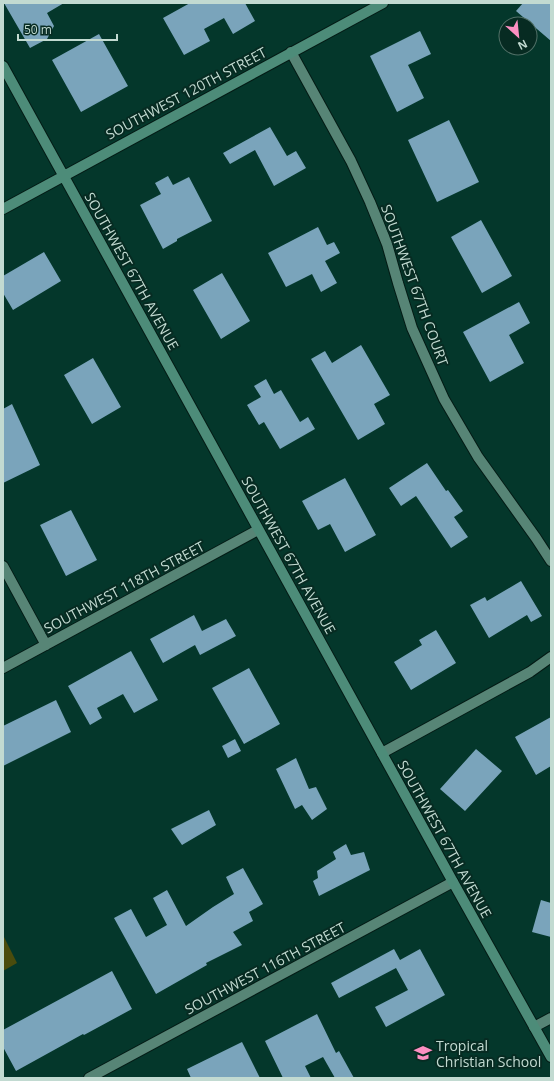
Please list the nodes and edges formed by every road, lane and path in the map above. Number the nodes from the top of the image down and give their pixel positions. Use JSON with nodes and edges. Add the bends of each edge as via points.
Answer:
{"nodes":[{"id":1,"x":383,"y":3,"type":"edge"},
{"id":2,"x":291,"y":52,"type":"junction"},
{"id":3,"x":3,"y":66,"type":"edge"},
{"id":4,"x":64,"y":176,"type":"junction"},
{"id":5,"x":3,"y":209,"type":"edge"},
{"id":6,"x":258,"y":530,"type":"junction"},
{"id":7,"x":551,"y":561,"type":"edge"},
{"id":8,"x":3,"y":566,"type":"edge"},
{"id":9,"x":46,"y":645,"type":"junction"},
{"id":10,"x":551,"y":657,"type":"edge"},
{"id":11,"x":3,"y":668,"type":"edge"},
{"id":12,"x":382,"y":753,"type":"junction"},
{"id":13,"x":453,"y":882,"type":"junction"},
{"id":14,"x":551,"y":1018,"type":"edge"},
{"id":15,"x":534,"y":1027,"type":"junction"},
{"id":16,"x":551,"y":1057,"type":"edge"},
{"id":17,"x":89,"y":1078,"type":"edge"}],
"edges":[{"from":1,"to":2,"type":"main road","name":"SOUTHWEST 120TH STREET"},
{"from":2,"to":4,"type":"main road","name":"SOUTHWEST 120TH STREET"},
{"from":2,"to":7,"type":"street","name":"SOUTHWEST 67TH COURT","via":[[351,161],[373,209],[387,244],[412,328],[444,399],[478,457]]},
{"from":3,"to":4,"type":"main road","name":"SOUTHWEST 67TH AVENUE"},
{"from":4,"to":5,"type":"main road","name":"SOUTHWEST 120TH STREET"},
{"from":4,"to":6,"type":"main road","name":"SOUTHWEST 67TH AVENUE"},
{"from":6,"to":9,"type":"street","name":"SOUTHWEST 118TH STREET"},
{"from":6,"to":12,"type":"main road","name":"SOUTHWEST 67TH AVENUE"},
{"from":8,"to":9,"type":"street"},
{"from":9,"to":11,"type":"street","name":"SOUTHWEST 118TH STREET"},
{"from":10,"to":12,"type":"street","via":[[530,672]]},
{"from":12,"to":13,"type":"main road","name":"SOUTHWEST 67TH AVENUE"},
{"from":13,"to":15,"type":"main road","name":"SOUTHWEST 67TH AVENUE"},
{"from":13,"to":17,"type":"street","name":"SOUTHWEST 116TH STREET"},
{"from":14,"to":15,"type":"street"},
{"from":15,"to":16,"type":"main road","name":"SOUTHWEST 67TH AVENUE"}]}
